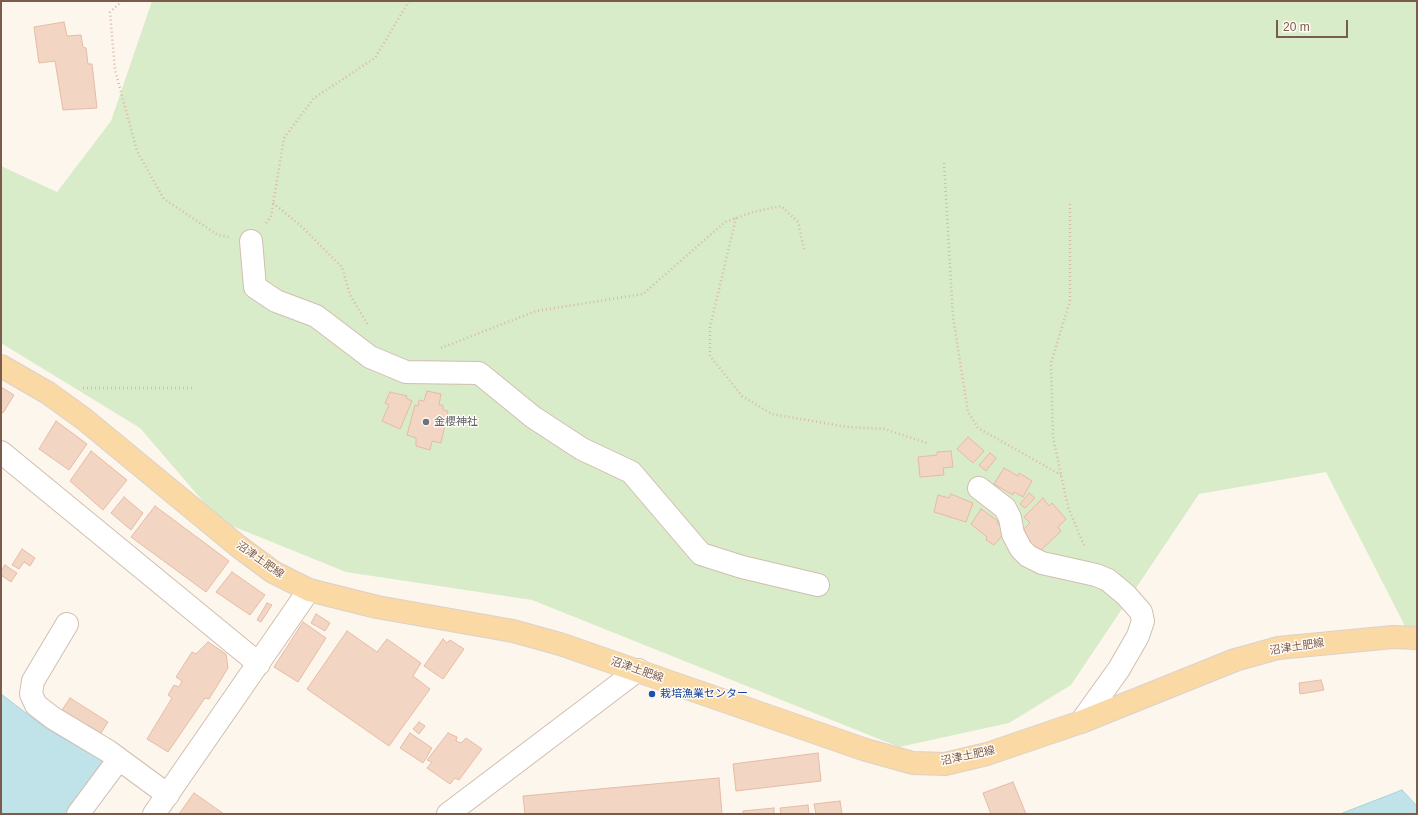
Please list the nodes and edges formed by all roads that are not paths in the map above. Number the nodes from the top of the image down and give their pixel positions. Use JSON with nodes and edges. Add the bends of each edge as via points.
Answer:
{"nodes":[{"id":1,"x":252,"y":241,"type":"road end"},
{"id":2,"x":1,"y":366,"type":"edge"},
{"id":3,"x":1,"y":452,"type":"edge"},
{"id":4,"x":979,"y":488,"type":"dead end"},
{"id":5,"x":818,"y":584,"type":"dead end"},
{"id":6,"x":309,"y":590,"type":"junction"},
{"id":7,"x":67,"y":624,"type":"dead end"},
{"id":8,"x":1417,"y":638,"type":"edge"},
{"id":9,"x":259,"y":664,"type":"junction"},
{"id":10,"x":638,"y":670,"type":"junction"},
{"id":11,"x":1081,"y":722,"type":"junction"},
{"id":12,"x":119,"y":758,"type":"junction"},
{"id":13,"x":168,"y":795,"type":"junction"},
{"id":14,"x":78,"y":814,"type":"edge"},
{"id":15,"x":154,"y":814,"type":"edge"},
{"id":16,"x":448,"y":814,"type":"edge"}],
"edges":[{"from":1,"to":5,"type":"street","via":[[255,287],[276,301],[316,316],[370,357],[406,372],[479,373],[533,417],[582,449],[631,472],[701,554],[742,567]]},
{"from":2,"to":6,"type":"main road","name":"沼津土肥線","via":[[48,393],[84,419],[238,546],[274,572]]},
{"from":3,"to":9,"type":"street"},
{"from":4,"to":11,"type":"street","via":[[1005,508],[1013,534],[1028,556],[1042,563],[1108,580],[1141,612],[1143,621],[1138,636],[1119,669]]},
{"from":6,"to":9,"type":"street"},
{"from":6,"to":10,"type":"main road","name":"沼津土肥線","via":[[377,607],[513,631]]},
{"from":7,"to":12,"type":"street","via":[[33,681],[31,694],[36,705],[53,718]]},
{"from":8,"to":11,"type":"main road","name":"沼津土肥線","via":[[1394,637],[1278,648],[1236,660]]},
{"from":9,"to":13,"type":"street"},
{"from":10,"to":11,"type":"main road","name":"沼津土肥線","via":[[866,750],[913,763],[945,764],[987,754]]},
{"from":10,"to":16,"type":"street"},
{"from":12,"to":13,"type":"street"},
{"from":12,"to":14,"type":"street"},
{"from":13,"to":15,"type":"street"}]}
